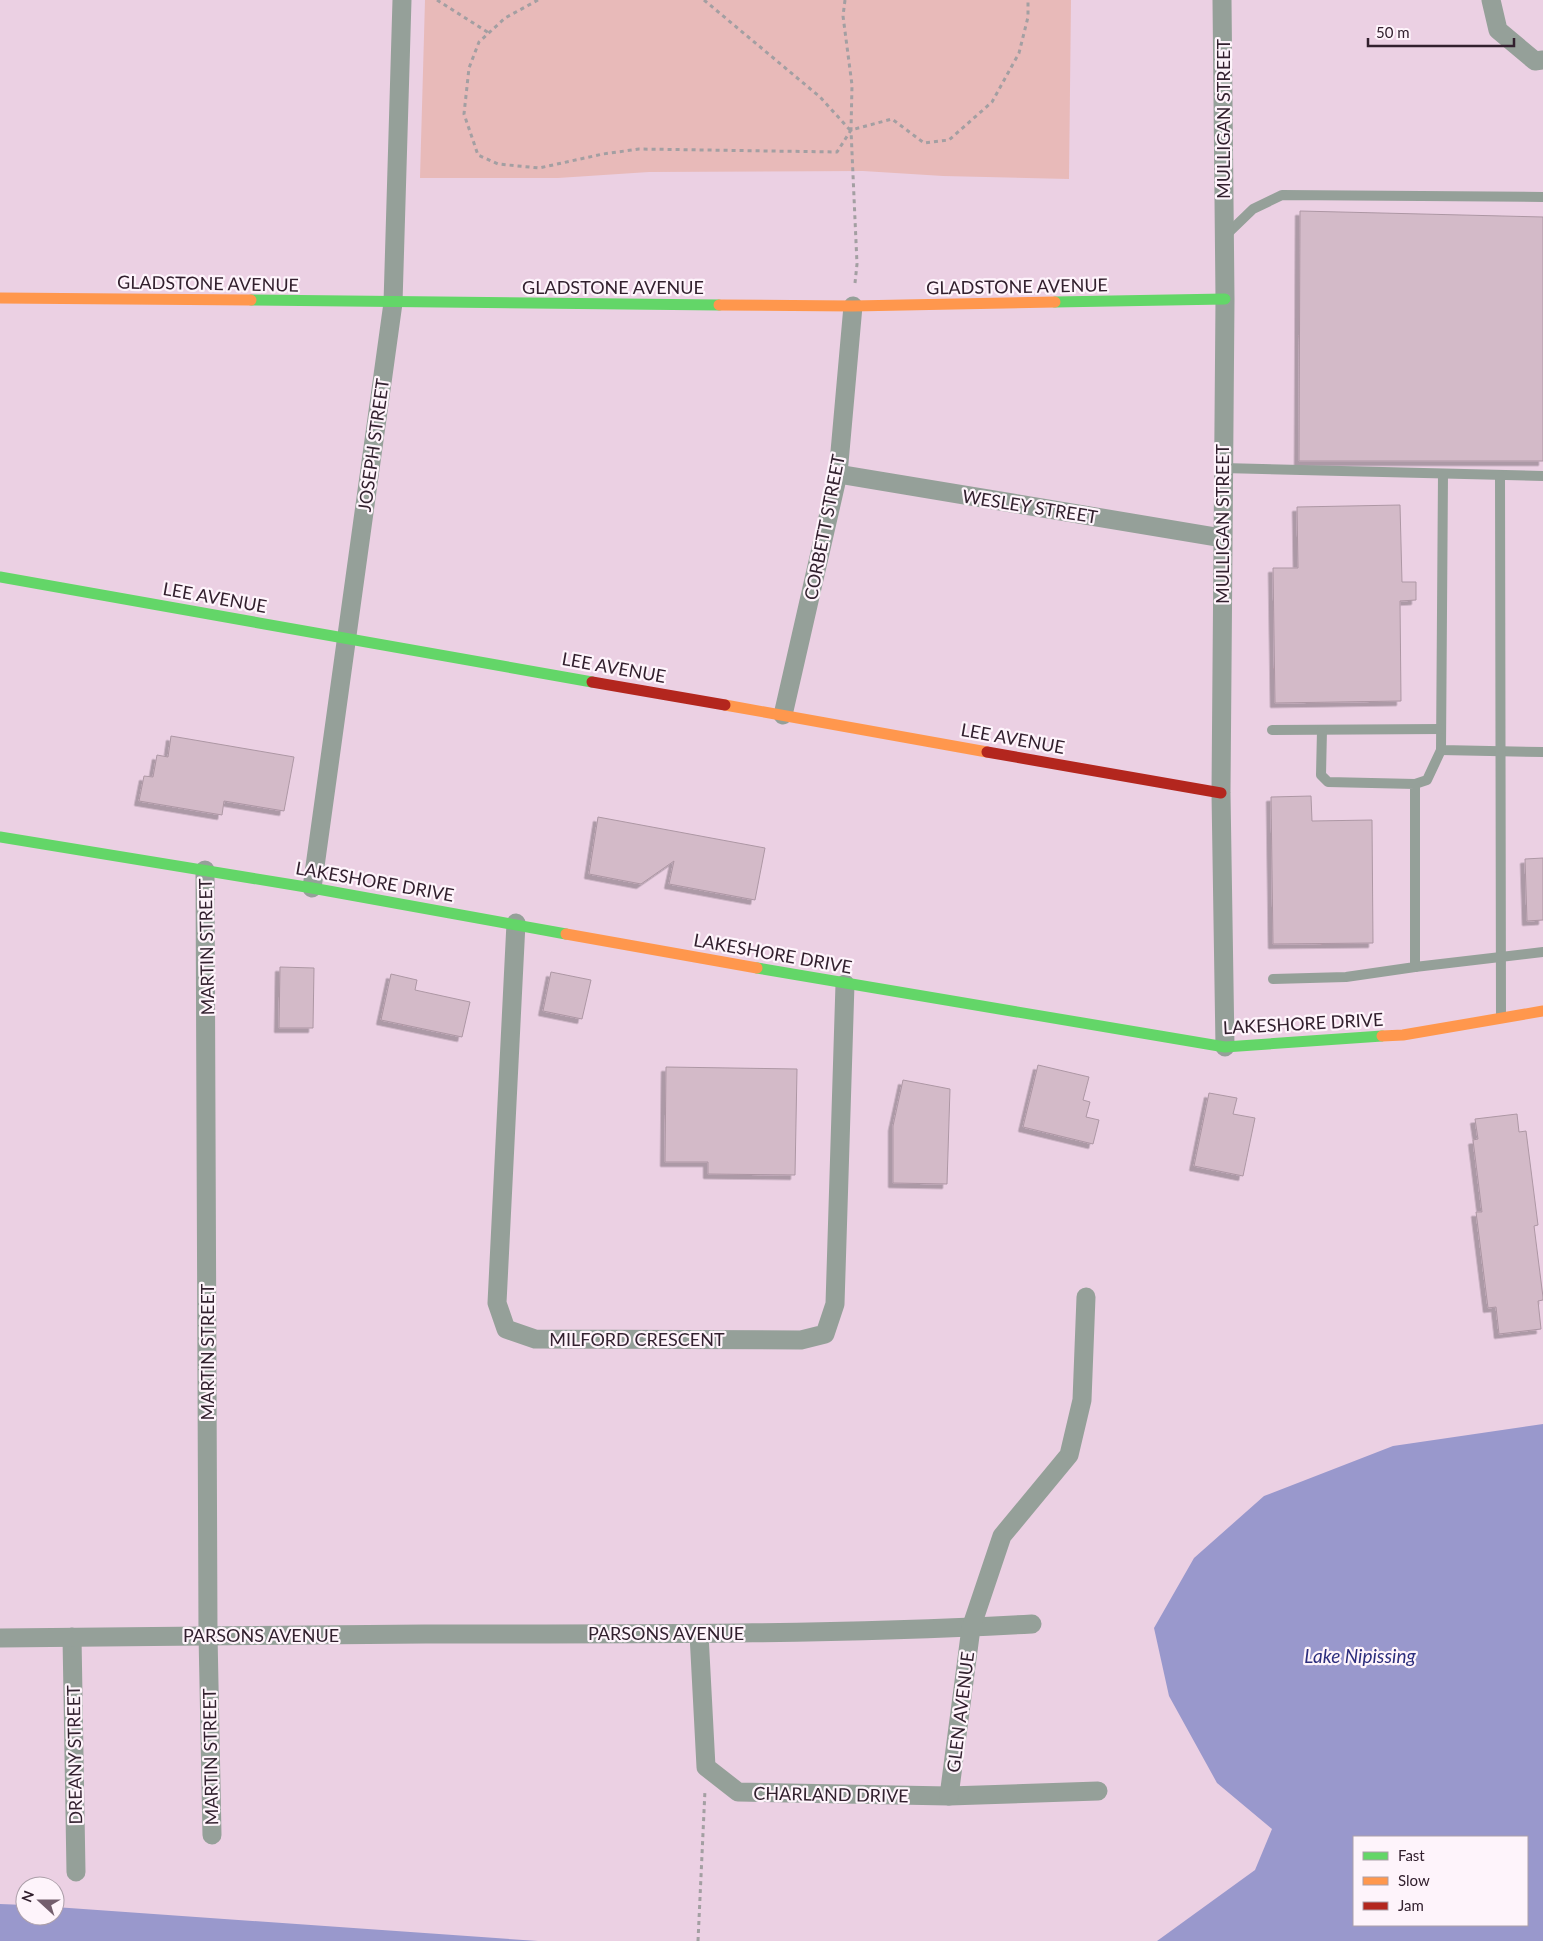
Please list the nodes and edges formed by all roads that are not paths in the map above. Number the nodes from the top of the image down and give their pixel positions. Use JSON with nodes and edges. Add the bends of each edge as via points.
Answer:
{"nodes":[{"id":1,"x":402,"y":0,"type":"edge"},
{"id":2,"x":1222,"y":0,"type":"edge"},
{"id":3,"x":1491,"y":0,"type":"edge"},
{"id":4,"x":1543,"y":60,"type":"edge"},
{"id":5,"x":1543,"y":197,"type":"edge"},
{"id":6,"x":1224,"y":237,"type":"junction"},
{"id":7,"x":0,"y":298,"type":"edge"},
{"id":8,"x":1225,"y":299,"type":"junction"},
{"id":9,"x":393,"y":302,"type":"junction"},
{"id":10,"x":853,"y":306,"type":"junction"},
{"id":11,"x":1223,"y":468,"type":"junction"},
{"id":12,"x":838,"y":474,"type":"junction"},
{"id":13,"x":1443,"y":474,"type":"junction"},
{"id":14,"x":1500,"y":475,"type":"junction"},
{"id":15,"x":1543,"y":476,"type":"edge"},
{"id":16,"x":1222,"y":538,"type":"junction"},
{"id":17,"x":0,"y":577,"type":"edge"},
{"id":18,"x":346,"y":637,"type":"junction"},
{"id":19,"x":783,"y":715,"type":"junction"},
{"id":20,"x":1441,"y":729,"type":"junction"},
{"id":21,"x":1272,"y":730,"type":"dead end"},
{"id":22,"x":1322,"y":730,"type":"junction"},
{"id":23,"x":1441,"y":750,"type":"junction"},
{"id":24,"x":1500,"y":750,"type":"junction"},
{"id":25,"x":1543,"y":752,"type":"edge"},
{"id":26,"x":1415,"y":784,"type":"junction"},
{"id":27,"x":1221,"y":794,"type":"junction"},
{"id":28,"x":0,"y":837,"type":"edge"},
{"id":29,"x":205,"y":870,"type":"junction"},
{"id":30,"x":312,"y":888,"type":"junction"},
{"id":31,"x":516,"y":923,"type":"junction"},
{"id":32,"x":1543,"y":952,"type":"edge"},
{"id":33,"x":1501,"y":956,"type":"junction"},
{"id":34,"x":1415,"y":967,"type":"junction"},
{"id":35,"x":1273,"y":979,"type":"dead end"},
{"id":36,"x":845,"y":984,"type":"junction"},
{"id":37,"x":1543,"y":1011,"type":"edge"},
{"id":38,"x":1500,"y":1018,"type":"junction"},
{"id":39,"x":1225,"y":1047,"type":"junction"},
{"id":40,"x":1086,"y":1297,"type":"dead end"},
{"id":41,"x":1032,"y":1624,"type":"dead end"},
{"id":42,"x":970,"y":1628,"type":"junction"},
{"id":43,"x":208,"y":1634,"type":"junction"},
{"id":44,"x":699,"y":1634,"type":"junction"},
{"id":45,"x":72,"y":1637,"type":"junction"},
{"id":46,"x":0,"y":1638,"type":"edge"},
{"id":47,"x":1098,"y":1791,"type":"dead end"},
{"id":48,"x":950,"y":1796,"type":"junction"},
{"id":49,"x":212,"y":1835,"type":"dead end"},
{"id":50,"x":76,"y":1872,"type":"dead end"}],
"edges":[{"from":1,"to":9,"type":"street","name":"JOSEPH STREET"},
{"from":2,"to":6,"type":"street","name":"MULLIGAN STREET"},
{"from":3,"to":4,"type":"street","via":[[1498,30],[1534,61]]},
{"from":5,"to":6,"type":"lane","via":[[1282,195],[1253,209]]},
{"from":6,"to":8,"type":"street","name":"MULLIGAN STREET"},
{"from":7,"to":9,"type":"street","name":"GLADSTONE AVENUE"},
{"from":8,"to":10,"type":"street","name":"GLADSTONE AVENUE"},
{"from":8,"to":11,"type":"street","name":"MULLIGAN STREET"},
{"from":9,"to":10,"type":"street","name":"GLADSTONE AVENUE"},
{"from":9,"to":18,"type":"street","name":"JOSEPH STREET"},
{"from":10,"to":12,"type":"street","name":"CORBETT STREET"},
{"from":11,"to":13,"type":"lane"},
{"from":11,"to":16,"type":"street","name":"MULLIGAN STREET"},
{"from":12,"to":16,"type":"street","name":"WESLEY STREET"},
{"from":12,"to":19,"type":"street","name":"CORBETT STREET"},
{"from":13,"to":14,"type":"lane"},
{"from":13,"to":20,"type":"lane"},
{"from":14,"to":15,"type":"lane"},
{"from":14,"to":24,"type":"lane"},
{"from":16,"to":27,"type":"street","name":"MULLIGAN STREET"},
{"from":17,"to":18,"type":"street","name":"LEE AVENUE"},
{"from":18,"to":19,"type":"street","name":"LEE AVENUE"},
{"from":18,"to":30,"type":"street","name":"JOSEPH STREET"},
{"from":19,"to":27,"type":"street","name":"LEE AVENUE"},
{"from":20,"to":22,"type":"lane"},
{"from":20,"to":23,"type":"lane"},
{"from":21,"to":22,"type":"lane"},
{"from":22,"to":26,"type":"lane","via":[[1321,775],[1328,782]]},
{"from":23,"to":24,"type":"lane"},
{"from":23,"to":26,"type":"lane","via":[[1427,780]]},
{"from":24,"to":25,"type":"lane"},
{"from":24,"to":33,"type":"lane"},
{"from":26,"to":34,"type":"lane"},
{"from":27,"to":39,"type":"street","name":"MULLIGAN STREET"},
{"from":28,"to":29,"type":"street","name":"LAKESHORE DRIVE"},
{"from":29,"to":30,"type":"street","name":"LAKESHORE DRIVE"},
{"from":29,"to":43,"type":"street","name":"MARTIN STREET"},
{"from":30,"to":31,"type":"street","name":"LAKESHORE DRIVE"},
{"from":31,"to":36,"type":"street","name":"LAKESHORE DRIVE"},
{"from":31,"to":36,"type":"street","name":"MILFORD CRESCENT","via":[[497,1303],[506,1329],[535,1339],[801,1340],[824,1334],[835,1304]]},
{"from":32,"to":33,"type":"lane"},
{"from":33,"to":34,"type":"lane"},
{"from":33,"to":38,"type":"lane"},
{"from":34,"to":35,"type":"lane","via":[[1346,976]]},
{"from":36,"to":39,"type":"street","name":"LAKESHORE DRIVE"},
{"from":37,"to":38,"type":"street","name":"LAKESHORE DRIVE"},
{"from":38,"to":39,"type":"street","name":"LAKESHORE DRIVE","via":[[1403,1035]]},
{"from":40,"to":42,"type":"street","via":[[1082,1400],[1069,1455],[1002,1536]]},
{"from":41,"to":42,"type":"street","name":"PARSONS AVENUE"},
{"from":42,"to":44,"type":"street","name":"PARSONS AVENUE"},
{"from":42,"to":48,"type":"street","name":"GLEN AVENUE"},
{"from":43,"to":44,"type":"street","name":"PARSONS AVENUE"},
{"from":43,"to":45,"type":"street","name":"PARSONS AVENUE"},
{"from":43,"to":49,"type":"street","name":"MARTIN STREET"},
{"from":44,"to":48,"type":"street","name":"CHARLAND DRIVE","via":[[706,1767],[738,1792]]},
{"from":45,"to":46,"type":"street","name":"PARSONS AVENUE"},
{"from":45,"to":50,"type":"street","name":"DREANY STREET"},
{"from":47,"to":48,"type":"street","name":"CHARLAND DRIVE"}]}
